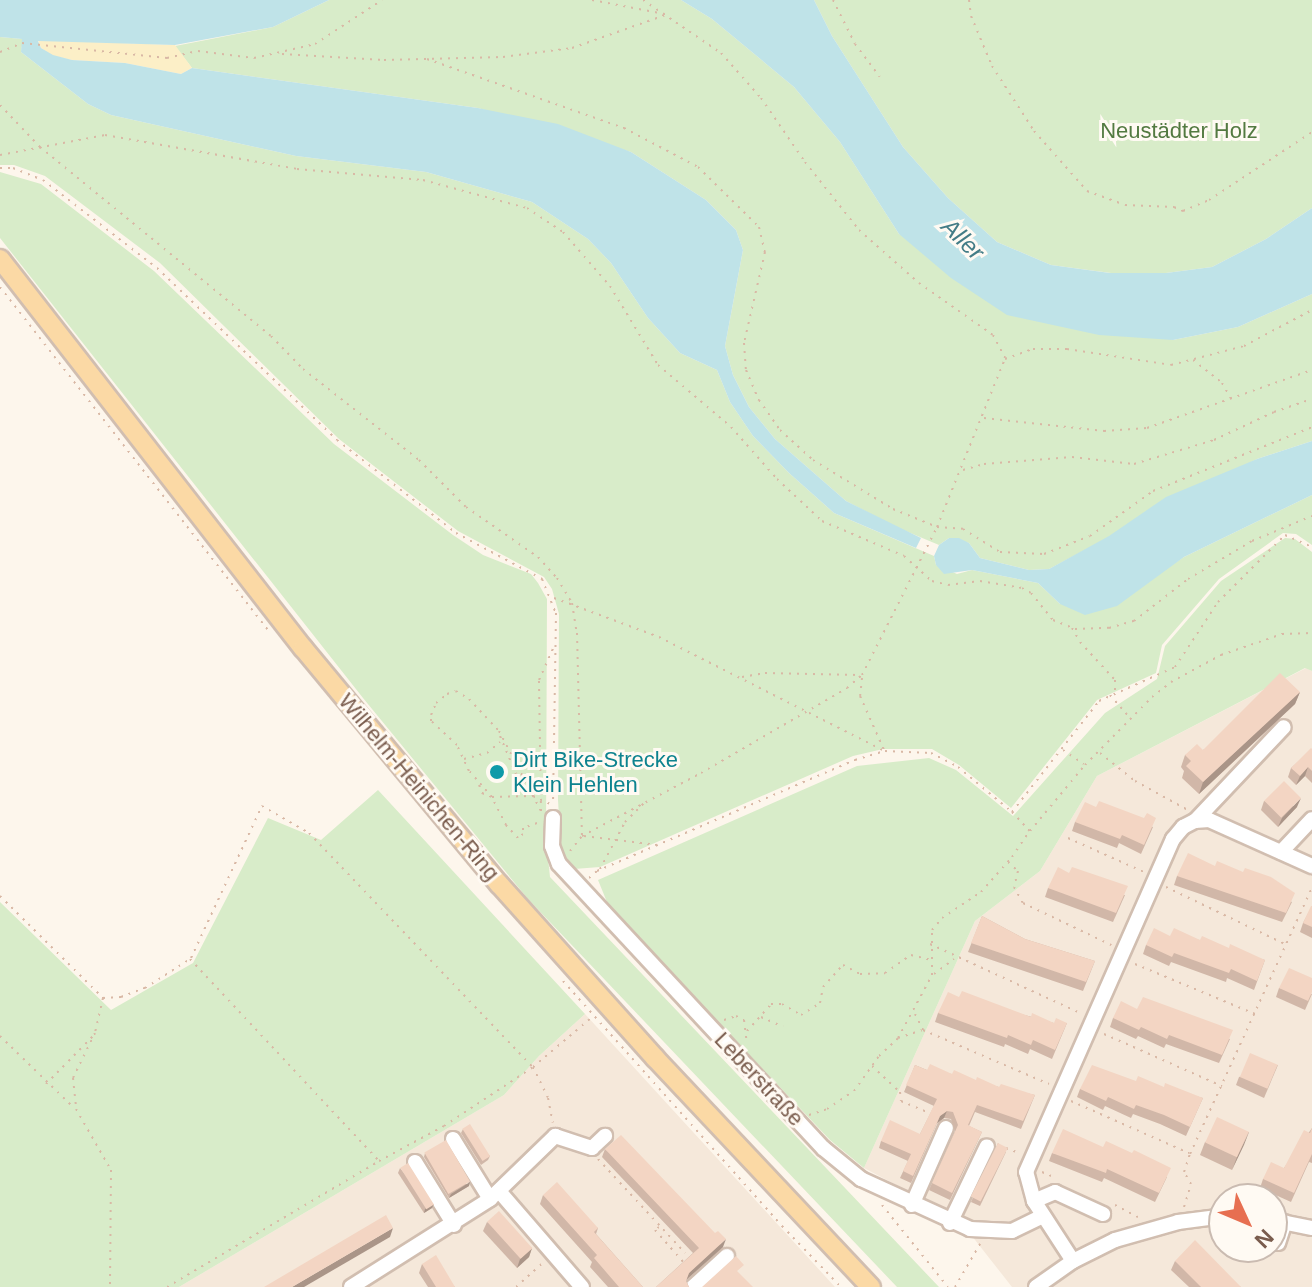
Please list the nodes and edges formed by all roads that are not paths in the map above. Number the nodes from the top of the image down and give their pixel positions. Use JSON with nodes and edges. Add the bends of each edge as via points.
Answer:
{"nodes":[{"id":1,"x":0,"y":259,"type":"edge"},
{"id":2,"x":1284,"y":727,"type":"dead end"},
{"id":3,"x":1198,"y":818,"type":"junction"},
{"id":4,"x":1312,"y":819,"type":"edge"},
{"id":5,"x":548,"y":823,"type":"road end"},
{"id":6,"x":1281,"y":852,"type":"junction"},
{"id":7,"x":1312,"y":866,"type":"edge"},
{"id":8,"x":946,"y":1128,"type":"dead end"},
{"id":9,"x":605,"y":1136,"type":"dead end"},
{"id":10,"x":453,"y":1139,"type":"dead end"},
{"id":11,"x":994,"y":1146,"type":"edge"},
{"id":12,"x":415,"y":1162,"type":"dead end"},
{"id":13,"x":494,"y":1195,"type":"junction"},
{"id":14,"x":1034,"y":1201,"type":"junction"},
{"id":15,"x":912,"y":1205,"type":"junction"},
{"id":16,"x":1103,"y":1214,"type":"dead end"},
{"id":17,"x":1043,"y":1216,"type":"junction"},
{"id":18,"x":1208,"y":1219,"type":"edge"},
{"id":19,"x":950,"y":1223,"type":"junction"},
{"id":20,"x":1288,"y":1223,"type":"edge"},
{"id":21,"x":454,"y":1225,"type":"junction"},
{"id":22,"x":1312,"y":1227,"type":"edge"},
{"id":23,"x":727,"y":1256,"type":"dead end"},
{"id":24,"x":1073,"y":1261,"type":"junction"},
{"id":25,"x":697,"y":1284,"type":"edge"},
{"id":26,"x":351,"y":1287,"type":"edge"},
{"id":27,"x":582,"y":1287,"type":"edge"},
{"id":28,"x":871,"y":1287,"type":"edge"},
{"id":29,"x":1036,"y":1287,"type":"edge"}],
"edges":[{"from":1,"to":28,"type":"main road","name":"Wilhelm-Heinichen-Ring","via":[[303,648],[499,884]]},
{"from":2,"to":3,"type":"street"},
{"from":3,"to":6,"type":"street","via":[[1221,823]]},
{"from":3,"to":14,"type":"street","via":[[1173,839],[1059,1092],[1026,1172]]},
{"from":4,"to":6,"type":"street"},
{"from":5,"to":15,"type":"street","name":"Leberstraße","via":[[559,864],[796,1119],[861,1179]]},
{"from":6,"to":7,"type":"street"},
{"from":8,"to":15,"type":"street"},
{"from":9,"to":13,"type":"street","via":[[592,1148],[555,1136]]},
{"from":10,"to":13,"type":"street"},
{"from":11,"to":19,"type":"street"},
{"from":12,"to":21,"type":"street"},
{"from":13,"to":21,"type":"street"},
{"from":13,"to":27,"type":"street"},
{"from":14,"to":16,"type":"street","via":[[1055,1192]]},
{"from":14,"to":17,"type":"street"},
{"from":15,"to":19,"type":"street","name":"Leberstraße"},
{"from":17,"to":19,"type":"street","name":"Leberstraße","via":[[1012,1231]]},
{"from":17,"to":24,"type":"street"},
{"from":18,"to":24,"type":"street","via":[[1149,1228]]},
{"from":20,"to":22,"type":"street"},
{"from":21,"to":26,"type":"street"},
{"from":23,"to":25,"type":"street"},
{"from":24,"to":29,"type":"street"}]}
